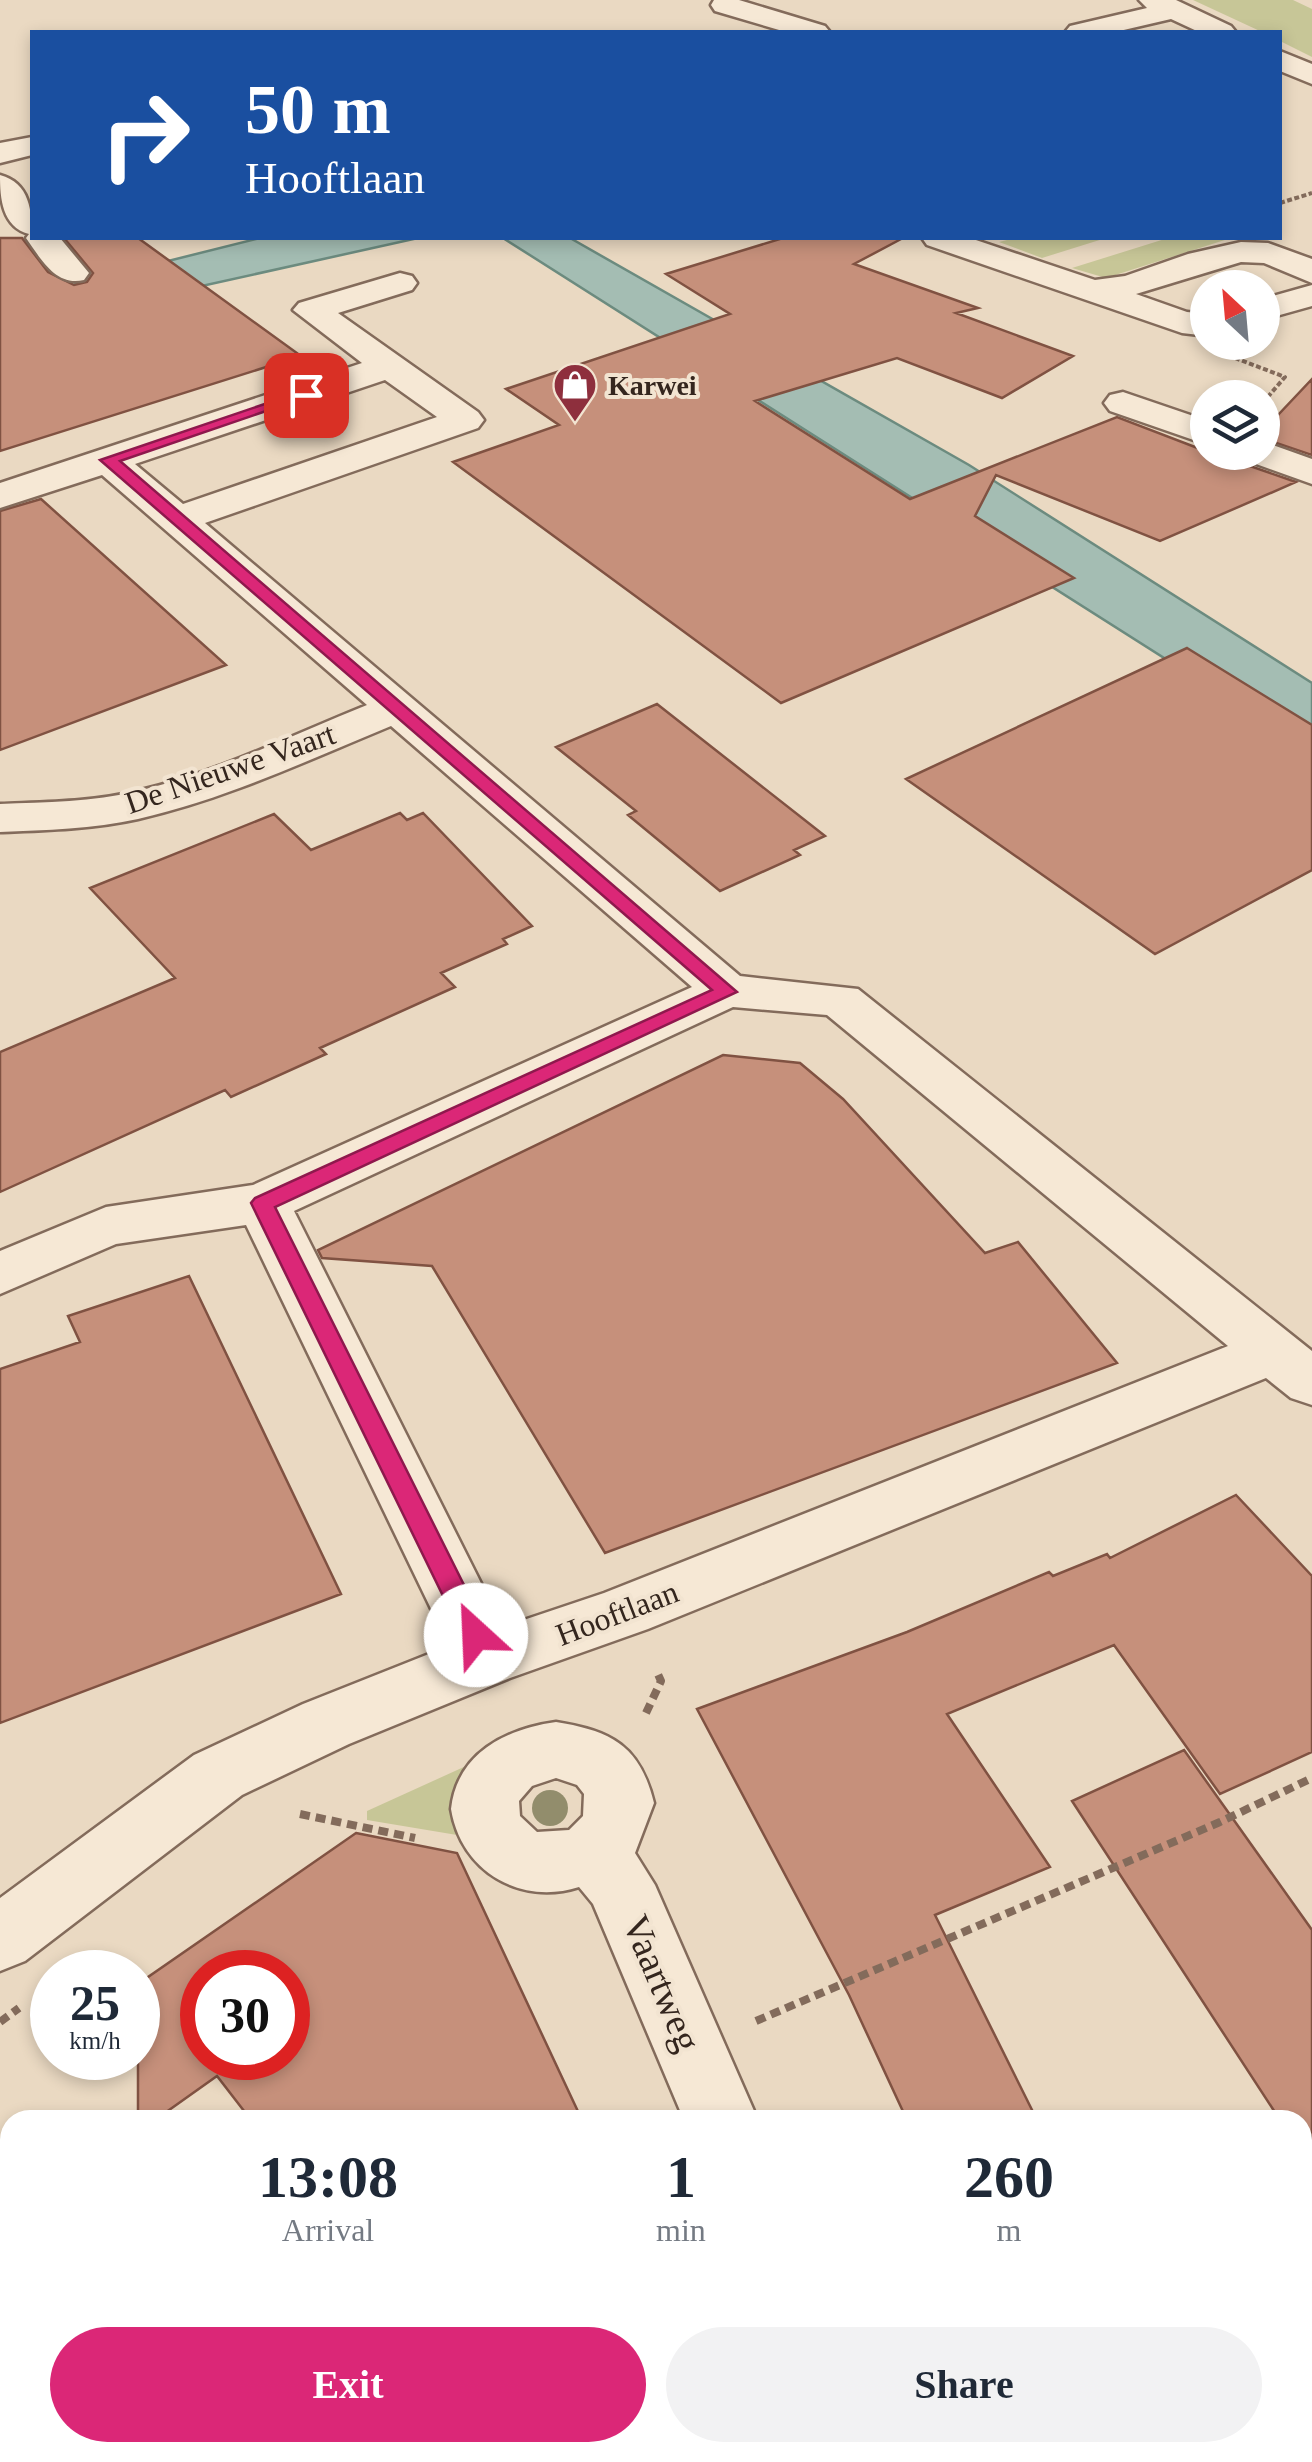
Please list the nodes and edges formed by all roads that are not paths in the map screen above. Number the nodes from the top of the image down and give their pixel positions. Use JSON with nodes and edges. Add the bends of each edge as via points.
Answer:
{"nodes":[{"id":1,"x":725,"y":4,"type":"dead end"},
{"id":2,"x":1163,"y":5,"type":"edge"},
{"id":3,"x":809,"y":30,"type":"edge"},
{"id":4,"x":1086,"y":30,"type":"edge"},
{"id":5,"x":1217,"y":30,"type":"edge"},
{"id":6,"x":1282,"y":61,"type":"edge"},
{"id":7,"x":1312,"y":75,"type":"edge"},
{"id":8,"x":30,"y":146,"type":"edge"},
{"id":9,"x":0,"y":152,"type":"edge"},
{"id":10,"x":0,"y":185,"type":"edge"},
{"id":11,"x":30,"y":222,"type":"edge"},
{"id":12,"x":45,"y":240,"type":"edge"},
{"id":13,"x":944,"y":240,"type":"edge"},
{"id":14,"x":72,"y":273,"type":"dead end"},
{"id":15,"x":1312,"y":273,"type":"edge"},
{"id":16,"x":400,"y":283,"type":"dead end"},
{"id":17,"x":1088,"y":291,"type":"junction"},
{"id":18,"x":1312,"y":295,"type":"edge"},
{"id":19,"x":1280,"y":305,"type":"edge"},
{"id":20,"x":1190,"y":323,"type":"edge"},
{"id":21,"x":390,"y":366,"type":"junction"},
{"id":22,"x":1123,"y":403,"type":"dead end"},
{"id":23,"x":1190,"y":427,"type":"edge"},
{"id":24,"x":108,"y":460,"type":"junction"},
{"id":25,"x":1280,"y":460,"type":"edge"},
{"id":26,"x":1312,"y":472,"type":"edge"},
{"id":27,"x":0,"y":496,"type":"edge"},
{"id":28,"x":177,"y":519,"type":"junction"},
{"id":29,"x":397,"y":708,"type":"junction"},
{"id":30,"x":0,"y":818,"type":"edge"},
{"id":31,"x":726,"y":992,"type":"junction"},
{"id":32,"x":262,"y":1203,"type":"junction"},
{"id":33,"x":0,"y":1274,"type":"edge"},
{"id":34,"x":1292,"y":1367,"type":"edge"},
{"id":35,"x":487,"y":1660,"type":"junction"},
{"id":36,"x":592,"y":1852,"type":"junction"},
{"id":37,"x":0,"y":1940,"type":"edge"},
{"id":38,"x":717,"y":2110,"type":"edge"}],
"edges":[{"from":1,"to":3,"type":"street"},
{"from":2,"to":4,"type":"street"},
{"from":2,"to":5,"type":"street"},
{"from":6,"to":7,"type":"street"},
{"from":8,"to":9,"type":"street"},
{"from":10,"to":11,"type":"street"},
{"from":12,"to":14,"type":"street"},
{"from":13,"to":17,"type":"street"},
{"from":15,"to":17,"type":"street","via":[[1260,251],[1235,253],[1114,292]]},
{"from":16,"to":21,"type":"street","via":[[311,310]]},
{"from":17,"to":20,"type":"street"},
{"from":18,"to":19,"type":"street"},
{"from":21,"to":24,"type":"street"},
{"from":21,"to":28,"type":"street","via":[[465,420]]},
{"from":22,"to":23,"type":"street"},
{"from":24,"to":27,"type":"street"},
{"from":24,"to":28,"type":"street"},
{"from":25,"to":26,"type":"street"},
{"from":28,"to":29,"type":"street"},
{"from":29,"to":30,"type":"street","name":"De Nieuwe Vaart","via":[[140,804]]},
{"from":29,"to":31,"type":"street"},
{"from":31,"to":32,"type":"street","name":"Hooftlaan"},
{"from":31,"to":34,"type":"street","name":"Hooftlaan","via":[[840,1000]]},
{"from":32,"to":33,"type":"street","via":[[106,1226]]},
{"from":32,"to":35,"type":"street"},
{"from":34,"to":35,"type":"street","name":"Hooftlaan","via":[[835,1524]]},
{"from":35,"to":37,"type":"street","name":"Hooftlaan","via":[[218,1776]]},
{"from":36,"to":36,"type":"street","via":[[612,1831],[620,1805],[613,1779],[592,1758],[562,1748],[530,1752],[503,1767],[486,1791],[485,1818],[500,1844],[526,1861],[561,1863]]},
{"from":36,"to":38,"type":"street","name":"Vaartweg","via":[[620,1886]]}]}
